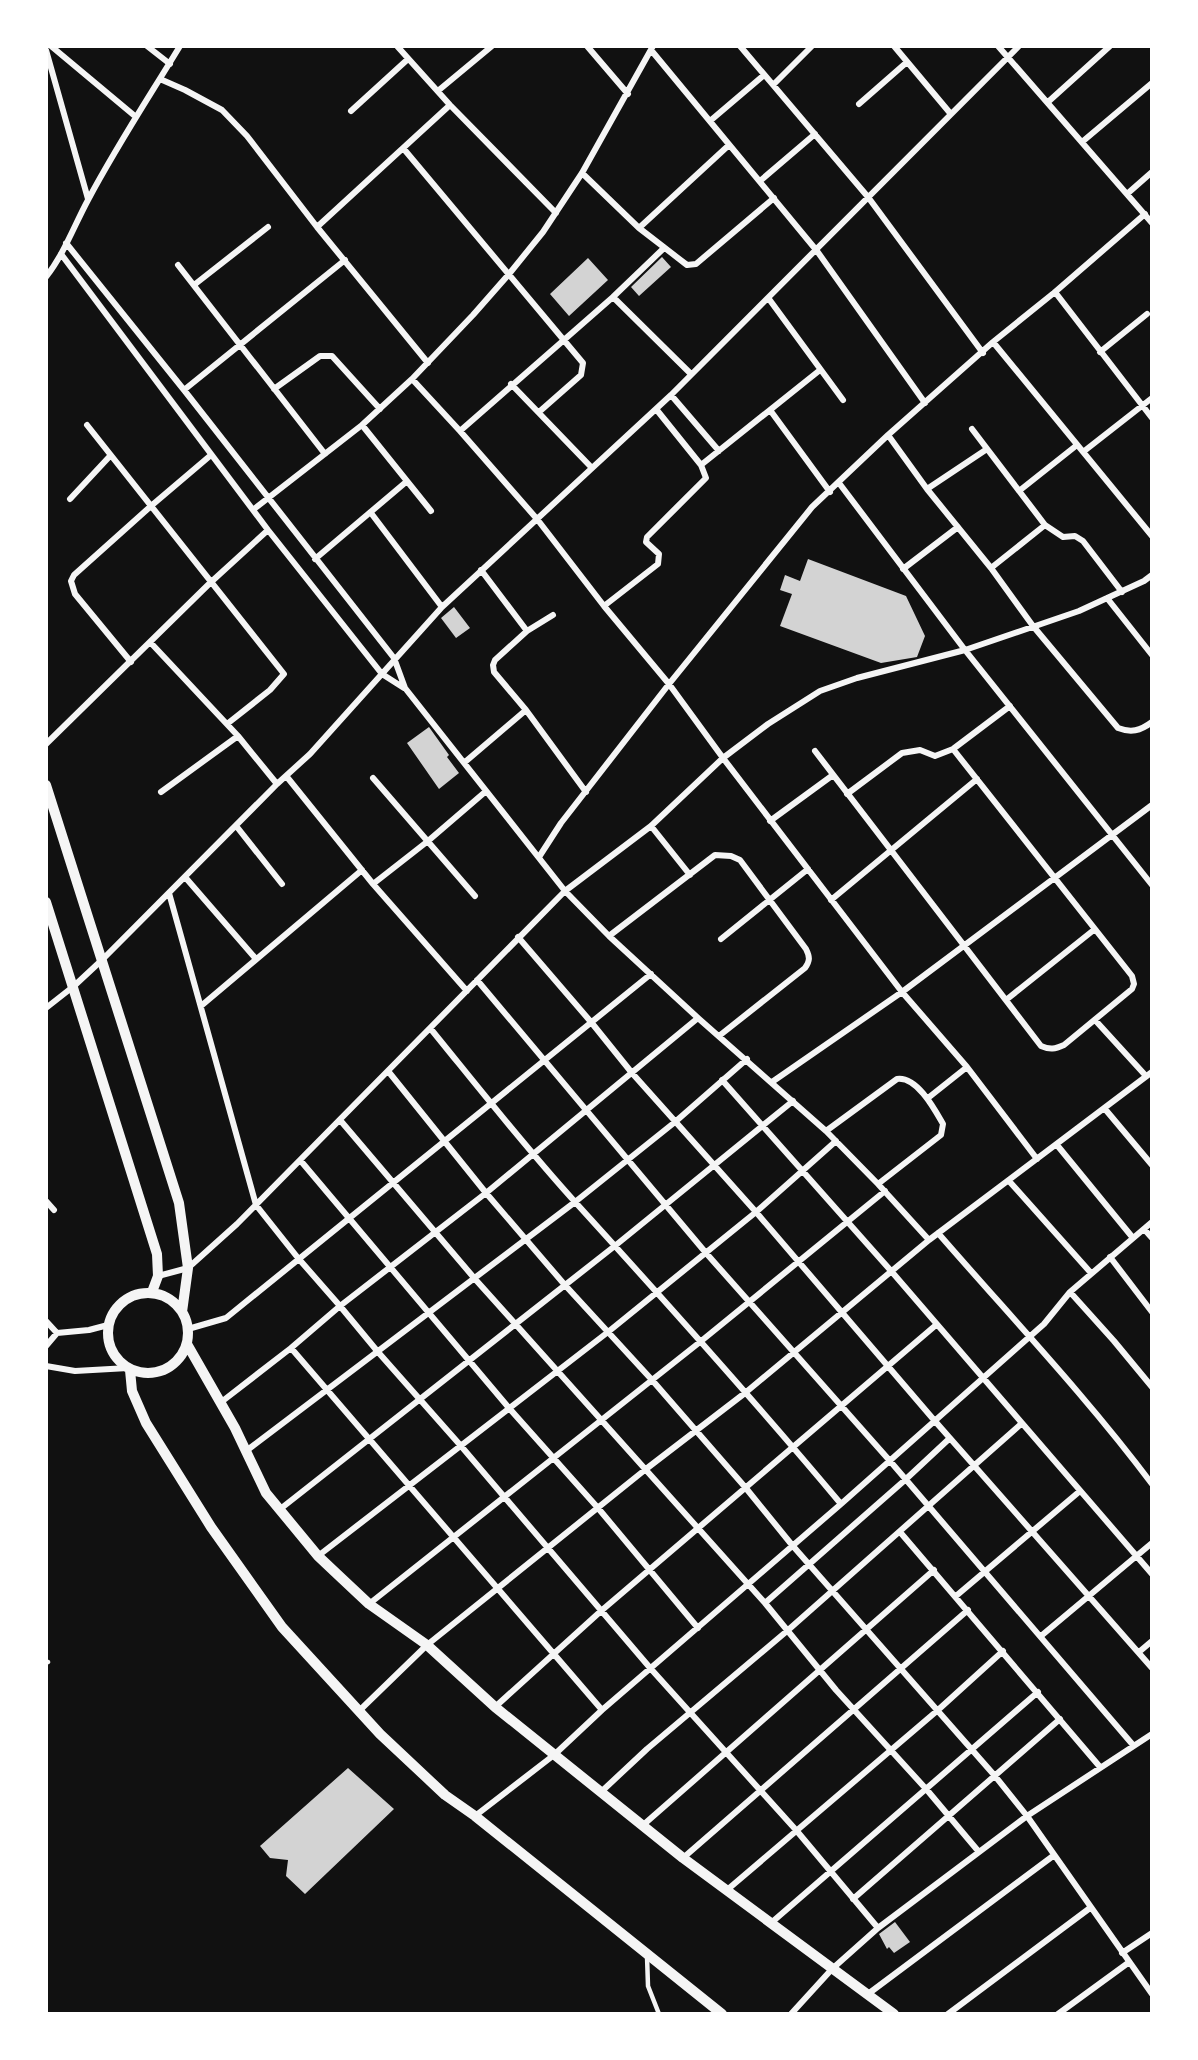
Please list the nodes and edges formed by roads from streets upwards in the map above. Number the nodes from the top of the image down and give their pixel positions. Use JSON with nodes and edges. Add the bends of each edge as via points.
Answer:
{"nodes":[{"id":1,"x":51,"y":46,"type":"edge"},
{"id":2,"x":147,"y":46,"type":"edge"},
{"id":3,"x":180,"y":46,"type":"edge"},
{"id":4,"x":397,"y":46,"type":"edge"},
{"id":5,"x":492,"y":46,"type":"edge"},
{"id":6,"x":587,"y":46,"type":"edge"},
{"id":7,"x":740,"y":46,"type":"edge"},
{"id":8,"x":812,"y":46,"type":"edge"},
{"id":9,"x":894,"y":46,"type":"edge"},
{"id":10,"x":998,"y":46,"type":"edge"},
{"id":11,"x":1019,"y":46,"type":"edge"},
{"id":12,"x":1110,"y":46,"type":"edge"},
{"id":13,"x":652,"y":48,"type":"edge"},
{"id":14,"x":46,"y":50,"type":"edge"},
{"id":15,"x":1007,"y":57,"type":"junction"},
{"id":16,"x":408,"y":59,"type":"junction"},
{"id":17,"x":907,"y":62,"type":"junction"},
{"id":18,"x":170,"y":64,"type":"junction"},
{"id":19,"x":764,"y":75,"type":"junction"},
{"id":20,"x":160,"y":80,"type":"junction"},
{"id":21,"x":1152,"y":83,"type":"edge"},
{"id":22,"x":773,"y":85,"type":"junction"},
{"id":23,"x":439,"y":90,"type":"junction"},
{"id":24,"x":627,"y":94,"type":"junction"},
{"id":25,"x":1048,"y":102,"type":"junction"},
{"id":26,"x":860,"y":104,"type":"dead end"},
{"id":27,"x":450,"y":105,"type":"junction"},
{"id":28,"x":351,"y":111,"type":"dead end"},
{"id":29,"x":950,"y":113,"type":"junction"},
{"id":30,"x":136,"y":117,"type":"junction"},
{"id":31,"x":710,"y":122,"type":"junction"},
{"id":32,"x":815,"y":134,"type":"junction"},
{"id":33,"x":1082,"y":142,"type":"junction"},
{"id":34,"x":729,"y":146,"type":"junction"},
{"id":35,"x":403,"y":148,"type":"junction"},
{"id":36,"x":1152,"y":172,"type":"edge"},
{"id":37,"x":582,"y":173,"type":"junction"},
{"id":38,"x":760,"y":181,"type":"junction"},
{"id":39,"x":1127,"y":194,"type":"junction"},
{"id":40,"x":868,"y":197,"type":"junction"},
{"id":41,"x":774,"y":198,"type":"junction"},
{"id":42,"x":88,"y":200,"type":"junction"},
{"id":43,"x":556,"y":213,"type":"junction"},
{"id":44,"x":1145,"y":214,"type":"junction"},
{"id":45,"x":1152,"y":223,"type":"edge"},
{"id":46,"x":268,"y":227,"type":"dead end"},
{"id":47,"x":317,"y":227,"type":"junction"},
{"id":48,"x":639,"y":228,"type":"junction"},
{"id":49,"x":66,"y":243,"type":"junction"},
{"id":50,"x":664,"y":248,"type":"junction"},
{"id":51,"x":817,"y":251,"type":"junction"},
{"id":52,"x":61,"y":254,"type":"junction"},
{"id":53,"x":345,"y":260,"type":"junction"},
{"id":54,"x":178,"y":265,"type":"dead end"},
{"id":55,"x":509,"y":274,"type":"junction"},
{"id":56,"x":46,"y":277,"type":"edge"},
{"id":57,"x":194,"y":285,"type":"junction"},
{"id":58,"x":1055,"y":292,"type":"junction"},
{"id":59,"x":613,"y":297,"type":"junction"},
{"id":60,"x":769,"y":299,"type":"junction"},
{"id":61,"x":1147,"y":314,"type":"dead end"},
{"id":62,"x":564,"y":339,"type":"junction"},
{"id":63,"x":993,"y":342,"type":"junction"},
{"id":64,"x":240,"y":345,"type":"junction"},
{"id":65,"x":1100,"y":352,"type":"junction"},
{"id":66,"x":982,"y":353,"type":"junction"},
{"id":67,"x":428,"y":363,"type":"junction"},
{"id":68,"x":820,"y":370,"type":"junction"},
{"id":69,"x":691,"y":374,"type":"junction"},
{"id":70,"x":412,"y":379,"type":"junction"},
{"id":71,"x":511,"y":384,"type":"junction"},
{"id":72,"x":274,"y":389,"type":"junction"},
{"id":73,"x":184,"y":390,"type":"junction"},
{"id":74,"x":671,"y":395,"type":"junction"},
{"id":75,"x":1152,"y":398,"type":"edge"},
{"id":76,"x":843,"y":400,"type":"dead end"},
{"id":77,"x":925,"y":403,"type":"junction"},
{"id":78,"x":1142,"y":405,"type":"junction"},
{"id":79,"x":380,"y":409,"type":"junction"},
{"id":80,"x":656,"y":409,"type":"junction"},
{"id":81,"x":770,"y":410,"type":"junction"},
{"id":82,"x":539,"y":412,"type":"junction"},
{"id":83,"x":1152,"y":418,"type":"edge"},
{"id":84,"x":87,"y":424,"type":"dead end"},
{"id":85,"x":362,"y":425,"type":"junction"},
{"id":86,"x":972,"y":429,"type":"dead end"},
{"id":87,"x":460,"y":431,"type":"junction"},
{"id":88,"x":888,"y":435,"type":"junction"},
{"id":89,"x":1077,"y":445,"type":"junction"},
{"id":90,"x":987,"y":449,"type":"junction"},
{"id":91,"x":719,"y":451,"type":"junction"},
{"id":92,"x":1083,"y":452,"type":"junction"},
{"id":93,"x":325,"y":454,"type":"junction"},
{"id":94,"x":211,"y":455,"type":"junction"},
{"id":95,"x":110,"y":456,"type":"junction"},
{"id":96,"x":701,"y":465,"type":"junction"},
{"id":97,"x":592,"y":468,"type":"junction"},
{"id":98,"x":406,"y":482,"type":"junction"},
{"id":99,"x":839,"y":483,"type":"junction"},
{"id":100,"x":927,"y":489,"type":"junction"},
{"id":101,"x":1019,"y":490,"type":"junction"},
{"id":102,"x":830,"y":492,"type":"junction"},
{"id":103,"x":267,"y":498,"type":"junction"},
{"id":104,"x":70,"y":500,"type":"dead end"},
{"id":105,"x":151,"y":506,"type":"junction"},
{"id":106,"x":254,"y":509,"type":"junction"},
{"id":107,"x":431,"y":511,"type":"dead end"},
{"id":108,"x":371,"y":513,"type":"junction"},
{"id":109,"x":537,"y":519,"type":"junction"},
{"id":110,"x":1045,"y":525,"type":"junction"},
{"id":111,"x":958,"y":527,"type":"junction"},
{"id":112,"x":267,"y":530,"type":"junction"},
{"id":113,"x":1152,"y":536,"type":"edge"},
{"id":114,"x":315,"y":559,"type":"junction"},
{"id":115,"x":991,"y":568,"type":"junction"},
{"id":116,"x":903,"y":569,"type":"junction"},
{"id":117,"x":481,"y":570,"type":"junction"},
{"id":118,"x":1152,"y":575,"type":"edge"},
{"id":119,"x":210,"y":583,"type":"junction"},
{"id":120,"x":1122,"y":592,"type":"junction"},
{"id":121,"x":1107,"y":598,"type":"junction"},
{"id":122,"x":604,"y":606,"type":"junction"},
{"id":123,"x":442,"y":607,"type":"junction"},
{"id":124,"x":554,"y":615,"type":"dead end"},
{"id":125,"x":1033,"y":626,"type":"junction"},
{"id":126,"x":527,"y":632,"type":"junction"},
{"id":127,"x":150,"y":642,"type":"junction"},
{"id":128,"x":965,"y":650,"type":"junction"},
{"id":129,"x":1152,"y":655,"type":"edge"},
{"id":130,"x":394,"y":658,"type":"junction"},
{"id":131,"x":131,"y":662,"type":"junction"},
{"id":132,"x":382,"y":674,"type":"junction"},
{"id":133,"x":669,"y":684,"type":"junction"},
{"id":134,"x":405,"y":688,"type":"junction"},
{"id":135,"x":1010,"y":706,"type":"junction"},
{"id":136,"x":526,"y":710,"type":"junction"},
{"id":137,"x":1152,"y":722,"type":"edge"},
{"id":138,"x":227,"y":724,"type":"junction"},
{"id":139,"x":238,"y":736,"type":"junction"},
{"id":140,"x":46,"y":744,"type":"edge"},
{"id":141,"x":953,"y":749,"type":"junction"},
{"id":142,"x":815,"y":751,"type":"dead end"},
{"id":143,"x":723,"y":758,"type":"junction"},
{"id":144,"x":465,"y":762,"type":"junction"},
{"id":145,"x":833,"y":775,"type":"junction"},
{"id":146,"x":286,"y":777,"type":"junction"},
{"id":147,"x":373,"y":778,"type":"dead end"},
{"id":148,"x":977,"y":779,"type":"junction"},
{"id":149,"x":277,"y":784,"type":"junction"},
{"id":150,"x":46,"y":785,"type":"edge"},
{"id":151,"x":161,"y":792,"type":"dead end"},
{"id":152,"x":485,"y":792,"type":"junction"},
{"id":153,"x":586,"y":792,"type":"junction"},
{"id":154,"x":847,"y":794,"type":"junction"},
{"id":155,"x":1152,"y":805,"type":"edge"},
{"id":156,"x":770,"y":820,"type":"junction"},
{"id":157,"x":237,"y":826,"type":"junction"},
{"id":158,"x":651,"y":826,"type":"junction"},
{"id":159,"x":1111,"y":836,"type":"junction"},
{"id":160,"x":428,"y":841,"type":"junction"},
{"id":161,"x":891,"y":851,"type":"junction"},
{"id":162,"x":539,"y":857,"type":"junction"},
{"id":163,"x":808,"y":869,"type":"junction"},
{"id":164,"x":362,"y":870,"type":"junction"},
{"id":165,"x":690,"y":875,"type":"junction"},
{"id":166,"x":185,"y":877,"type":"junction"},
{"id":167,"x":1055,"y":878,"type":"junction"},
{"id":168,"x":374,"y":884,"type":"junction"},
{"id":169,"x":282,"y":885,"type":"dead end"},
{"id":170,"x":1152,"y":885,"type":"edge"},
{"id":171,"x":564,"y":891,"type":"junction"},
{"id":172,"x":169,"y":893,"type":"junction"},
{"id":173,"x":475,"y":896,"type":"dead end"},
{"id":174,"x":831,"y":900,"type":"junction"},
{"id":175,"x":768,"y":901,"type":"junction"},
{"id":176,"x":46,"y":902,"type":"edge"},
{"id":177,"x":1095,"y":929,"type":"junction"},
{"id":178,"x":609,"y":936,"type":"junction"},
{"id":179,"x":518,"y":937,"type":"junction"},
{"id":180,"x":721,"y":939,"type":"dead end"},
{"id":181,"x":964,"y":946,"type":"junction"},
{"id":182,"x":103,"y":959,"type":"junction"},
{"id":183,"x":256,"y":959,"type":"junction"},
{"id":184,"x":651,"y":974,"type":"junction"},
{"id":185,"x":477,"y":980,"type":"junction"},
{"id":186,"x":74,"y":986,"type":"junction"},
{"id":187,"x":466,"y":991,"type":"junction"},
{"id":188,"x":902,"y":992,"type":"junction"},
{"id":189,"x":1006,"y":1000,"type":"junction"},
{"id":190,"x":201,"y":1006,"type":"junction"},
{"id":191,"x":46,"y":1008,"type":"edge"},
{"id":192,"x":698,"y":1018,"type":"junction"},
{"id":193,"x":1095,"y":1020,"type":"junction"},
{"id":194,"x":591,"y":1022,"type":"junction"},
{"id":195,"x":430,"y":1028,"type":"junction"},
{"id":196,"x":719,"y":1036,"type":"junction"},
{"id":197,"x":747,"y":1059,"type":"junction"},
{"id":198,"x":544,"y":1062,"type":"junction"},
{"id":199,"x":967,"y":1067,"type":"junction"},
{"id":200,"x":388,"y":1071,"type":"junction"},
{"id":201,"x":632,"y":1073,"type":"junction"},
{"id":202,"x":1149,"y":1074,"type":"edge"},
{"id":203,"x":723,"y":1080,"type":"junction"},
{"id":204,"x":772,"y":1082,"type":"junction"},
{"id":205,"x":928,"y":1098,"type":"junction"},
{"id":206,"x":793,"y":1101,"type":"junction"},
{"id":207,"x":492,"y":1104,"type":"junction"},
{"id":208,"x":1105,"y":1109,"type":"junction"},
{"id":209,"x":586,"y":1112,"type":"junction"},
{"id":210,"x":340,"y":1120,"type":"junction"},
{"id":211,"x":675,"y":1122,"type":"junction"},
{"id":212,"x":763,"y":1126,"type":"junction"},
{"id":213,"x":826,"y":1131,"type":"junction"},
{"id":214,"x":445,"y":1139,"type":"junction"},
{"id":215,"x":836,"y":1141,"type":"junction"},
{"id":216,"x":1057,"y":1145,"type":"junction"},
{"id":217,"x":534,"y":1153,"type":"junction"},
{"id":218,"x":1037,"y":1159,"type":"junction"},
{"id":219,"x":300,"y":1160,"type":"junction"},
{"id":220,"x":628,"y":1160,"type":"junction"},
{"id":221,"x":1152,"y":1164,"type":"edge"},
{"id":222,"x":715,"y":1165,"type":"junction"},
{"id":223,"x":803,"y":1171,"type":"junction"},
{"id":224,"x":1009,"y":1181,"type":"junction"},
{"id":225,"x":393,"y":1182,"type":"junction"},
{"id":226,"x":878,"y":1184,"type":"junction"},
{"id":227,"x":885,"y":1191,"type":"junction"},
{"id":228,"x":486,"y":1193,"type":"junction"},
{"id":229,"x":46,"y":1202,"type":"edge"},
{"id":230,"x":575,"y":1202,"type":"junction"},
{"id":231,"x":666,"y":1204,"type":"junction"},
{"id":232,"x":256,"y":1205,"type":"junction"},
{"id":233,"x":54,"y":1210,"type":"dead end"},
{"id":234,"x":756,"y":1212,"type":"junction"},
{"id":235,"x":349,"y":1217,"type":"junction"},
{"id":236,"x":847,"y":1221,"type":"junction"},
{"id":237,"x":1152,"y":1222,"type":"edge"},
{"id":238,"x":1144,"y":1228,"type":"junction"},
{"id":239,"x":435,"y":1232,"type":"junction"},
{"id":240,"x":938,"y":1233,"type":"junction"},
{"id":241,"x":1133,"y":1238,"type":"junction"},
{"id":242,"x":1152,"y":1238,"type":"edge"},
{"id":243,"x":527,"y":1239,"type":"junction"},
{"id":244,"x":929,"y":1240,"type":"junction"},
{"id":245,"x":616,"y":1245,"type":"junction"},
{"id":246,"x":706,"y":1253,"type":"junction"},
{"id":247,"x":1110,"y":1257,"type":"junction"},
{"id":248,"x":298,"y":1258,"type":"junction"},
{"id":249,"x":799,"y":1262,"type":"junction"},
{"id":250,"x":188,"y":1268,"type":"junction"},
{"id":251,"x":390,"y":1268,"type":"junction"},
{"id":252,"x":892,"y":1272,"type":"junction"},
{"id":253,"x":1091,"y":1273,"type":"junction"},
{"id":254,"x":158,"y":1276,"type":"junction"},
{"id":255,"x":475,"y":1279,"type":"junction"},
{"id":256,"x":564,"y":1284,"type":"junction"},
{"id":257,"x":152,"y":1292,"type":"junction"},
{"id":258,"x":655,"y":1292,"type":"junction"},
{"id":259,"x":1070,"y":1293,"type":"junction"},
{"id":260,"x":750,"y":1302,"type":"junction"},
{"id":261,"x":340,"y":1306,"type":"junction"},
{"id":262,"x":182,"y":1312,"type":"junction"},
{"id":263,"x":843,"y":1312,"type":"junction"},
{"id":264,"x":1152,"y":1312,"type":"edge"},
{"id":265,"x":429,"y":1314,"type":"junction"},
{"id":266,"x":46,"y":1321,"type":"edge"},
{"id":267,"x":108,"y":1325,"type":"junction"},
{"id":268,"x":516,"y":1325,"type":"junction"},
{"id":269,"x":936,"y":1325,"type":"junction"},
{"id":270,"x":188,"y":1329,"type":"junction"},
{"id":271,"x":608,"y":1332,"type":"junction"},
{"id":272,"x":57,"y":1333,"type":"junction"},
{"id":273,"x":1028,"y":1338,"type":"junction"},
{"id":274,"x":700,"y":1342,"type":"junction"},
{"id":275,"x":187,"y":1344,"type":"junction"},
{"id":276,"x":46,"y":1346,"type":"edge"},
{"id":277,"x":291,"y":1348,"type":"junction"},
{"id":278,"x":378,"y":1352,"type":"junction"},
{"id":279,"x":794,"y":1352,"type":"junction"},
{"id":280,"x":469,"y":1361,"type":"junction"},
{"id":281,"x":888,"y":1365,"type":"junction"},
{"id":282,"x":46,"y":1366,"type":"edge"},
{"id":283,"x":129,"y":1369,"type":"junction"},
{"id":284,"x":557,"y":1370,"type":"junction"},
{"id":285,"x":982,"y":1378,"type":"junction"},
{"id":286,"x":652,"y":1380,"type":"junction"},
{"id":287,"x":1152,"y":1387,"type":"edge"},
{"id":288,"x":328,"y":1390,"type":"junction"},
{"id":289,"x":745,"y":1393,"type":"junction"},
{"id":290,"x":421,"y":1399,"type":"junction"},
{"id":291,"x":220,"y":1403,"type":"junction"},
{"id":292,"x":841,"y":1406,"type":"junction"},
{"id":293,"x":508,"y":1408,"type":"junction"},
{"id":294,"x":602,"y":1420,"type":"junction"},
{"id":295,"x":934,"y":1420,"type":"junction"},
{"id":296,"x":1021,"y":1424,"type":"junction"},
{"id":297,"x":696,"y":1431,"type":"junction"},
{"id":298,"x":950,"y":1438,"type":"junction"},
{"id":299,"x":369,"y":1439,"type":"junction"},
{"id":300,"x":461,"y":1446,"type":"junction"},
{"id":301,"x":793,"y":1447,"type":"junction"},
{"id":302,"x":246,"y":1451,"type":"junction"},
{"id":303,"x":552,"y":1459,"type":"junction"},
{"id":304,"x":890,"y":1461,"type":"junction"},
{"id":305,"x":974,"y":1466,"type":"junction"},
{"id":306,"x":646,"y":1469,"type":"junction"},
{"id":307,"x":905,"y":1480,"type":"junction"},
{"id":308,"x":1152,"y":1484,"type":"edge"},
{"id":309,"x":409,"y":1486,"type":"junction"},
{"id":310,"x":745,"y":1487,"type":"junction"},
{"id":311,"x":1080,"y":1491,"type":"junction"},
{"id":312,"x":504,"y":1497,"type":"junction"},
{"id":313,"x":841,"y":1504,"type":"junction"},
{"id":314,"x":928,"y":1506,"type":"junction"},
{"id":315,"x":597,"y":1508,"type":"junction"},
{"id":316,"x":278,"y":1510,"type":"junction"},
{"id":317,"x":697,"y":1528,"type":"junction"},
{"id":318,"x":1032,"y":1531,"type":"junction"},
{"id":319,"x":900,"y":1532,"type":"junction"},
{"id":320,"x":453,"y":1538,"type":"junction"},
{"id":321,"x":1152,"y":1543,"type":"edge"},
{"id":322,"x":792,"y":1545,"type":"junction"},
{"id":323,"x":548,"y":1548,"type":"junction"},
{"id":324,"x":318,"y":1556,"type":"junction"},
{"id":325,"x":1135,"y":1556,"type":"junction"},
{"id":326,"x":809,"y":1565,"type":"junction"},
{"id":327,"x":649,"y":1570,"type":"junction"},
{"id":328,"x":934,"y":1570,"type":"junction"},
{"id":329,"x":985,"y":1571,"type":"junction"},
{"id":330,"x":1152,"y":1574,"type":"edge"},
{"id":331,"x":746,"y":1584,"type":"junction"},
{"id":332,"x":498,"y":1590,"type":"junction"},
{"id":333,"x":832,"y":1591,"type":"junction"},
{"id":334,"x":956,"y":1596,"type":"junction"},
{"id":335,"x":1089,"y":1596,"type":"junction"},
{"id":336,"x":765,"y":1603,"type":"junction"},
{"id":337,"x":369,"y":1604,"type":"junction"},
{"id":338,"x":968,"y":1610,"type":"junction"},
{"id":339,"x":601,"y":1611,"type":"junction"},
{"id":340,"x":698,"y":1628,"type":"junction"},
{"id":341,"x":867,"y":1629,"type":"junction"},
{"id":342,"x":787,"y":1631,"type":"junction"},
{"id":343,"x":1041,"y":1636,"type":"junction"},
{"id":344,"x":1152,"y":1641,"type":"edge"},
{"id":345,"x":427,"y":1645,"type":"junction"},
{"id":346,"x":1003,"y":1651,"type":"junction"},
{"id":347,"x":1139,"y":1652,"type":"junction"},
{"id":348,"x":552,"y":1654,"type":"junction"},
{"id":349,"x":1152,"y":1668,"type":"edge"},
{"id":350,"x":651,"y":1669,"type":"junction"},
{"id":351,"x":902,"y":1669,"type":"junction"},
{"id":352,"x":820,"y":1671,"type":"junction"},
{"id":353,"x":1038,"y":1692,"type":"junction"},
{"id":354,"x":495,"y":1707,"type":"junction"},
{"id":355,"x":602,"y":1710,"type":"junction"},
{"id":356,"x":938,"y":1710,"type":"junction"},
{"id":357,"x":358,"y":1711,"type":"junction"},
{"id":358,"x":854,"y":1711,"type":"junction"},
{"id":359,"x":690,"y":1712,"type":"junction"},
{"id":360,"x":1060,"y":1719,"type":"junction"},
{"id":361,"x":1152,"y":1734,"type":"edge"},
{"id":362,"x":1133,"y":1745,"type":"junction"},
{"id":363,"x":890,"y":1749,"type":"junction"},
{"id":364,"x":972,"y":1750,"type":"junction"},
{"id":365,"x":725,"y":1753,"type":"junction"},
{"id":366,"x":554,"y":1755,"type":"junction"},
{"id":367,"x":1100,"y":1767,"type":"junction"},
{"id":368,"x":995,"y":1776,"type":"junction"},
{"id":369,"x":927,"y":1790,"type":"junction"},
{"id":370,"x":760,"y":1791,"type":"junction"},
{"id":371,"x":601,"y":1792,"type":"junction"},
{"id":372,"x":475,"y":1816,"type":"junction"},
{"id":373,"x":1027,"y":1816,"type":"junction"},
{"id":374,"x":950,"y":1817,"type":"junction"},
{"id":375,"x":642,"y":1826,"type":"junction"},
{"id":376,"x":796,"y":1830,"type":"junction"},
{"id":377,"x":979,"y":1852,"type":"junction"},
{"id":378,"x":1053,"y":1856,"type":"junction"},
{"id":379,"x":683,"y":1858,"type":"junction"},
{"id":380,"x":831,"y":1872,"type":"junction"},
{"id":381,"x":727,"y":1890,"type":"junction"},
{"id":382,"x":854,"y":1899,"type":"junction"},
{"id":383,"x":1090,"y":1908,"type":"junction"},
{"id":384,"x":771,"y":1923,"type":"junction"},
{"id":385,"x":878,"y":1928,"type":"junction"},
{"id":386,"x":1152,"y":1933,"type":"edge"},
{"id":387,"x":1122,"y":1953,"type":"junction"},
{"id":388,"x":1128,"y":1963,"type":"junction"},
{"id":389,"x":832,"y":1969,"type":"junction"},
{"id":390,"x":868,"y":1994,"type":"junction"},
{"id":391,"x":1152,"y":1994,"type":"edge"},
{"id":392,"x":722,"y":2013,"type":"edge"},
{"id":393,"x":791,"y":2013,"type":"edge"},
{"id":394,"x":894,"y":2013,"type":"edge"},
{"id":395,"x":948,"y":2013,"type":"edge"},
{"id":396,"x":1058,"y":2013,"type":"edge"}],
"edges":[{"from":1,"to":30,"type":"street"},
{"from":2,"to":18,"type":"street"},
{"from":3,"to":18,"type":"street"},
{"from":4,"to":16,"type":"street"},
{"from":5,"to":23,"type":"street"},
{"from":6,"to":24,"type":"street"},
{"from":7,"to":19,"type":"street"},
{"from":8,"to":22,"type":"street"},
{"from":9,"to":17,"type":"street"},
{"from":10,"to":15,"type":"street"},
{"from":11,"to":15,"type":"street"},
{"from":12,"to":25,"type":"street"},
{"from":13,"to":24,"type":"street"},
{"from":13,"to":31,"type":"street"},
{"from":14,"to":42,"type":"street"},
{"from":15,"to":25,"type":"street"},
{"from":15,"to":29,"type":"street"},
{"from":16,"to":23,"type":"street"},
{"from":16,"to":28,"type":"street"},
{"from":17,"to":26,"type":"street"},
{"from":17,"to":29,"type":"street"},
{"from":18,"to":20,"type":"street"},
{"from":19,"to":22,"type":"street"},
{"from":19,"to":31,"type":"street"},
{"from":20,"to":30,"type":"street"},
{"from":20,"to":47,"type":"street","via":[[222,111],[247,136]]},
{"from":21,"to":33,"type":"street"},
{"from":22,"to":32,"type":"street"},
{"from":23,"to":27,"type":"street"},
{"from":24,"to":37,"type":"street"},
{"from":25,"to":33,"type":"street"},
{"from":27,"to":35,"type":"street"},
{"from":27,"to":43,"type":"street"},
{"from":29,"to":40,"type":"street"},
{"from":30,"to":42,"type":"street"},
{"from":31,"to":34,"type":"street"},
{"from":32,"to":38,"type":"street"},
{"from":32,"to":40,"type":"street"},
{"from":33,"to":39,"type":"street"},
{"from":34,"to":38,"type":"street"},
{"from":34,"to":48,"type":"street"},
{"from":35,"to":47,"type":"street"},
{"from":35,"to":55,"type":"street"},
{"from":36,"to":39,"type":"street"},
{"from":37,"to":43,"type":"street"},
{"from":37,"to":48,"type":"street"},
{"from":38,"to":41,"type":"street"},
{"from":39,"to":44,"type":"street"},
{"from":40,"to":51,"type":"street"},
{"from":40,"to":66,"type":"street"},
{"from":41,"to":50,"type":"street","via":[[696,264],[682,263]]},
{"from":41,"to":51,"type":"street"},
{"from":42,"to":49,"type":"street"},
{"from":43,"to":55,"type":"street"},
{"from":44,"to":45,"type":"street"},
{"from":44,"to":58,"type":"street"},
{"from":46,"to":57,"type":"street"},
{"from":47,"to":53,"type":"street"},
{"from":48,"to":50,"type":"street"},
{"from":49,"to":52,"type":"street"},
{"from":49,"to":73,"type":"street"},
{"from":50,"to":59,"type":"street"},
{"from":51,"to":60,"type":"street"},
{"from":51,"to":77,"type":"street"},
{"from":52,"to":56,"type":"street"},
{"from":52,"to":94,"type":"street"},
{"from":53,"to":64,"type":"street"},
{"from":53,"to":67,"type":"street"},
{"from":54,"to":57,"type":"street"},
{"from":55,"to":62,"type":"street"},
{"from":55,"to":67,"type":"street"},
{"from":57,"to":64,"type":"street"},
{"from":58,"to":63,"type":"street"},
{"from":58,"to":65,"type":"street"},
{"from":59,"to":62,"type":"street"},
{"from":59,"to":69,"type":"street"},
{"from":60,"to":68,"type":"street"},
{"from":60,"to":69,"type":"street"},
{"from":61,"to":65,"type":"street"},
{"from":62,"to":71,"type":"street"},
{"from":62,"to":82,"type":"street","via":[[583,363],[581,375]]},
{"from":63,"to":66,"type":"street"},
{"from":63,"to":89,"type":"street"},
{"from":64,"to":72,"type":"street"},
{"from":64,"to":73,"type":"street"},
{"from":65,"to":78,"type":"street"},
{"from":66,"to":77,"type":"street"},
{"from":67,"to":70,"type":"street"},
{"from":68,"to":76,"type":"street"},
{"from":68,"to":81,"type":"street"},
{"from":69,"to":74,"type":"street"},
{"from":70,"to":79,"type":"street"},
{"from":70,"to":87,"type":"street"},
{"from":71,"to":82,"type":"street"},
{"from":71,"to":87,"type":"street"},
{"from":72,"to":79,"type":"street","via":[[320,356],[332,356]]},
{"from":72,"to":93,"type":"street"},
{"from":73,"to":103,"type":"street"},
{"from":74,"to":80,"type":"street"},
{"from":74,"to":91,"type":"street"},
{"from":75,"to":78,"type":"street"},
{"from":77,"to":88,"type":"street"},
{"from":78,"to":83,"type":"street"},
{"from":78,"to":92,"type":"street"},
{"from":79,"to":85,"type":"street"},
{"from":80,"to":96,"type":"street"},
{"from":80,"to":97,"type":"street"},
{"from":81,"to":91,"type":"street"},
{"from":81,"to":102,"type":"street"},
{"from":82,"to":97,"type":"street"},
{"from":84,"to":95,"type":"street"},
{"from":85,"to":93,"type":"street"},
{"from":85,"to":98,"type":"street"},
{"from":86,"to":90,"type":"street"},
{"from":87,"to":109,"type":"street"},
{"from":88,"to":99,"type":"street"},
{"from":88,"to":100,"type":"street"},
{"from":89,"to":92,"type":"street"},
{"from":89,"to":101,"type":"street"},
{"from":90,"to":100,"type":"street"},
{"from":90,"to":101,"type":"street"},
{"from":91,"to":96,"type":"street"},
{"from":92,"to":113,"type":"street"},
{"from":93,"to":103,"type":"street"},
{"from":94,"to":105,"type":"street"},
{"from":94,"to":106,"type":"street"},
{"from":95,"to":104,"type":"street"},
{"from":95,"to":105,"type":"street"},
{"from":96,"to":122,"type":"street","via":[[705,481],[647,537],[646,542],[659,554],[658,564]]},
{"from":97,"to":109,"type":"street"},
{"from":98,"to":107,"type":"street"},
{"from":98,"to":108,"type":"street"},
{"from":99,"to":102,"type":"street"},
{"from":99,"to":116,"type":"street"},
{"from":100,"to":111,"type":"street"},
{"from":101,"to":110,"type":"street"},
{"from":102,"to":133,"type":"street","via":[[788,534]]},
{"from":103,"to":106,"type":"street"},
{"from":103,"to":114,"type":"street"},
{"from":105,"to":119,"type":"street"},
{"from":105,"to":131,"type":"street","via":[[71,581],[75,594]]},
{"from":106,"to":112,"type":"street"},
{"from":108,"to":114,"type":"street"},
{"from":108,"to":123,"type":"street"},
{"from":109,"to":117,"type":"street"},
{"from":109,"to":122,"type":"street"},
{"from":110,"to":115,"type":"street"},
{"from":110,"to":120,"type":"street","via":[[1063,537],[1075,536],[1083,542]]},
{"from":111,"to":115,"type":"street"},
{"from":111,"to":116,"type":"street"},
{"from":112,"to":119,"type":"street"},
{"from":112,"to":132,"type":"street"},
{"from":114,"to":130,"type":"street"},
{"from":115,"to":125,"type":"street"},
{"from":116,"to":128,"type":"street"},
{"from":117,"to":123,"type":"street"},
{"from":117,"to":126,"type":"street"},
{"from":118,"to":120,"type":"street"},
{"from":119,"to":127,"type":"street"},
{"from":119,"to":138,"type":"street","via":[[284,674]]},
{"from":120,"to":121,"type":"street"},
{"from":121,"to":125,"type":"street"},
{"from":121,"to":129,"type":"street"},
{"from":122,"to":133,"type":"street"},
{"from":123,"to":130,"type":"street"},
{"from":124,"to":126,"type":"street"},
{"from":125,"to":128,"type":"street"},
{"from":125,"to":137,"type":"street","via":[[1118,728],[1132,732]]},
{"from":126,"to":136,"type":"street","via":[[493,665],[494,672]]},
{"from":127,"to":131,"type":"street"},
{"from":127,"to":138,"type":"street"},
{"from":128,"to":135,"type":"street"},
{"from":128,"to":143,"type":"street","via":[[820,691]]},
{"from":130,"to":132,"type":"street"},
{"from":130,"to":134,"type":"street"},
{"from":131,"to":140,"type":"street"},
{"from":132,"to":134,"type":"street"},
{"from":132,"to":146,"type":"street"},
{"from":133,"to":143,"type":"street"},
{"from":133,"to":153,"type":"street"},
{"from":134,"to":144,"type":"street"},
{"from":135,"to":141,"type":"street"},
{"from":135,"to":159,"type":"street"},
{"from":136,"to":144,"type":"street"},
{"from":136,"to":153,"type":"street"},
{"from":138,"to":139,"type":"street"},
{"from":139,"to":149,"type":"street"},
{"from":139,"to":151,"type":"street"},
{"from":141,"to":148,"type":"street"},
{"from":141,"to":154,"type":"street","via":[[934,756],[920,750],[902,753]]},
{"from":142,"to":145,"type":"street"},
{"from":143,"to":156,"type":"street"},
{"from":143,"to":158,"type":"street"},
{"from":144,"to":152,"type":"street"},
{"from":145,"to":154,"type":"street"},
{"from":145,"to":156,"type":"street"},
{"from":146,"to":149,"type":"street"},
{"from":146,"to":164,"type":"street"},
{"from":147,"to":160,"type":"street"},
{"from":148,"to":161,"type":"street"},
{"from":148,"to":167,"type":"street"},
{"from":149,"to":157,"type":"street"},
{"from":150,"to":182,"type":"street"},
{"from":152,"to":160,"type":"street"},
{"from":152,"to":162,"type":"street"},
{"from":153,"to":162,"type":"street"},
{"from":154,"to":161,"type":"street"},
{"from":155,"to":159,"type":"street"},
{"from":156,"to":163,"type":"street"},
{"from":157,"to":166,"type":"street"},
{"from":157,"to":169,"type":"street"},
{"from":158,"to":165,"type":"street"},
{"from":158,"to":171,"type":"street"},
{"from":159,"to":167,"type":"street"},
{"from":159,"to":170,"type":"street"},
{"from":160,"to":168,"type":"street"},
{"from":160,"to":173,"type":"street"},
{"from":161,"to":174,"type":"street"},
{"from":161,"to":181,"type":"street"},
{"from":162,"to":171,"type":"street"},
{"from":163,"to":174,"type":"street"},
{"from":163,"to":175,"type":"street"},
{"from":164,"to":168,"type":"street"},
{"from":164,"to":183,"type":"street"},
{"from":165,"to":175,"type":"street","via":[[715,855],[731,856],[740,860]]},
{"from":165,"to":178,"type":"street"},
{"from":166,"to":172,"type":"street"},
{"from":166,"to":183,"type":"street"},
{"from":167,"to":177,"type":"street"},
{"from":167,"to":181,"type":"street"},
{"from":168,"to":187,"type":"street"},
{"from":171,"to":178,"type":"street"},
{"from":171,"to":179,"type":"street"},
{"from":172,"to":182,"type":"street"},
{"from":172,"to":190,"type":"street"},
{"from":174,"to":188,"type":"street"},
{"from":175,"to":180,"type":"street"},
{"from":175,"to":196,"type":"street","via":[[806,949],[809,962]]},
{"from":176,"to":186,"type":"street"},
{"from":177,"to":189,"type":"street"},
{"from":177,"to":193,"type":"street","via":[[1134,984]]},
{"from":178,"to":184,"type":"street"},
{"from":179,"to":185,"type":"street"},
{"from":179,"to":194,"type":"street"},
{"from":181,"to":188,"type":"street"},
{"from":181,"to":189,"type":"street"},
{"from":182,"to":186,"type":"street"},
{"from":182,"to":250,"type":"street","via":[[179,1203]]},
{"from":183,"to":190,"type":"street"},
{"from":184,"to":192,"type":"street"},
{"from":184,"to":194,"type":"street"},
{"from":185,"to":187,"type":"street"},
{"from":185,"to":198,"type":"street"},
{"from":186,"to":191,"type":"street"},
{"from":186,"to":254,"type":"street","via":[[153,1238]]},
{"from":187,"to":195,"type":"street"},
{"from":188,"to":199,"type":"street"},
{"from":188,"to":204,"type":"street"},
{"from":189,"to":193,"type":"street","via":[[1041,1046],[1050,1049],[1064,1045]]},
{"from":190,"to":232,"type":"street"},
{"from":192,"to":196,"type":"street"},
{"from":192,"to":201,"type":"street"},
{"from":193,"to":202,"type":"street"},
{"from":194,"to":198,"type":"street"},
{"from":194,"to":201,"type":"street"},
{"from":195,"to":200,"type":"street"},
{"from":195,"to":207,"type":"street"},
{"from":196,"to":197,"type":"street"},
{"from":197,"to":203,"type":"street"},
{"from":197,"to":204,"type":"street"},
{"from":198,"to":207,"type":"street"},
{"from":198,"to":209,"type":"street"},
{"from":199,"to":205,"type":"street"},
{"from":199,"to":218,"type":"street"},
{"from":200,"to":210,"type":"street"},
{"from":200,"to":214,"type":"street"},
{"from":201,"to":209,"type":"street"},
{"from":201,"to":211,"type":"street"},
{"from":202,"to":208,"type":"street"},
{"from":203,"to":211,"type":"street"},
{"from":203,"to":212,"type":"street"},
{"from":204,"to":206,"type":"street"},
{"from":205,"to":213,"type":"street","via":[[905,1078],[897,1079]]},
{"from":205,"to":226,"type":"street","via":[[943,1124],[941,1136]]},
{"from":206,"to":212,"type":"street"},
{"from":206,"to":213,"type":"street"},
{"from":207,"to":214,"type":"street"},
{"from":207,"to":217,"type":"street"},
{"from":208,"to":216,"type":"street"},
{"from":208,"to":221,"type":"street"},
{"from":209,"to":217,"type":"street"},
{"from":209,"to":220,"type":"street"},
{"from":210,"to":219,"type":"street"},
{"from":210,"to":225,"type":"street"},
{"from":211,"to":220,"type":"street"},
{"from":211,"to":222,"type":"street"},
{"from":212,"to":222,"type":"street"},
{"from":212,"to":223,"type":"street"},
{"from":213,"to":215,"type":"street"},
{"from":214,"to":225,"type":"street"},
{"from":214,"to":228,"type":"street"},
{"from":215,"to":223,"type":"street"},
{"from":215,"to":226,"type":"street"},
{"from":216,"to":218,"type":"street"},
{"from":216,"to":241,"type":"street"},
{"from":217,"to":228,"type":"street"},
{"from":217,"to":230,"type":"street"},
{"from":218,"to":224,"type":"street"},
{"from":219,"to":232,"type":"street"},
{"from":219,"to":235,"type":"street"},
{"from":220,"to":230,"type":"street"},
{"from":220,"to":231,"type":"street"},
{"from":222,"to":231,"type":"street"},
{"from":222,"to":234,"type":"street"},
{"from":223,"to":234,"type":"street"},
{"from":223,"to":236,"type":"street"},
{"from":224,"to":240,"type":"street"},
{"from":224,"to":253,"type":"street"},
{"from":225,"to":235,"type":"street"},
{"from":225,"to":239,"type":"street"},
{"from":226,"to":227,"type":"street"},
{"from":227,"to":236,"type":"street"},
{"from":227,"to":244,"type":"street"},
{"from":228,"to":239,"type":"street"},
{"from":228,"to":243,"type":"street"},
{"from":229,"to":233,"type":"street"},
{"from":230,"to":243,"type":"street"},
{"from":230,"to":245,"type":"street"},
{"from":231,"to":245,"type":"street"},
{"from":231,"to":246,"type":"street"},
{"from":232,"to":248,"type":"street"},
{"from":232,"to":250,"type":"street"},
{"from":234,"to":246,"type":"street"},
{"from":234,"to":249,"type":"street"},
{"from":235,"to":248,"type":"street"},
{"from":235,"to":251,"type":"street"},
{"from":236,"to":249,"type":"street"},
{"from":236,"to":252,"type":"street"},
{"from":237,"to":238,"type":"street"},
{"from":238,"to":241,"type":"street"},
{"from":238,"to":242,"type":"street"},
{"from":239,"to":251,"type":"street"},
{"from":239,"to":255,"type":"street"},
{"from":240,"to":244,"type":"street"},
{"from":240,"to":273,"type":"street"},
{"from":241,"to":247,"type":"street"},
{"from":243,"to":255,"type":"street"},
{"from":243,"to":256,"type":"street"},
{"from":244,"to":252,"type":"street"},
{"from":245,"to":256,"type":"street"},
{"from":245,"to":258,"type":"street"},
{"from":246,"to":258,"type":"street"},
{"from":246,"to":260,"type":"street"},
{"from":247,"to":253,"type":"street"},
{"from":247,"to":264,"type":"street"},
{"from":248,"to":261,"type":"street"},
{"from":248,"to":270,"type":"street","via":[[226,1318]]},
{"from":249,"to":260,"type":"street"},
{"from":249,"to":263,"type":"street"},
{"from":250,"to":254,"type":"street"},
{"from":250,"to":262,"type":"street"},
{"from":251,"to":261,"type":"street"},
{"from":251,"to":265,"type":"street"},
{"from":252,"to":263,"type":"street"},
{"from":252,"to":269,"type":"street"},
{"from":253,"to":259,"type":"street"},
{"from":254,"to":257,"type":"street"},
{"from":255,"to":265,"type":"street"},
{"from":255,"to":268,"type":"street"},
{"from":256,"to":268,"type":"street"},
{"from":256,"to":271,"type":"street"},
{"from":257,"to":262,"type":"street","via":[[172,1301]]},
{"from":257,"to":267,"type":"street","via":[[128,1297],[119,1304]]},
{"from":258,"to":271,"type":"street"},
{"from":258,"to":274,"type":"street"},
{"from":259,"to":273,"type":"street"},
{"from":259,"to":287,"type":"street"},
{"from":260,"to":274,"type":"street"},
{"from":260,"to":279,"type":"street"},
{"from":261,"to":277,"type":"street"},
{"from":261,"to":278,"type":"street"},
{"from":262,"to":270,"type":"street"},
{"from":263,"to":279,"type":"street"},
{"from":263,"to":281,"type":"street"},
{"from":265,"to":278,"type":"street"},
{"from":265,"to":280,"type":"street"},
{"from":266,"to":272,"type":"street"},
{"from":267,"to":272,"type":"street"},
{"from":267,"to":283,"type":"street","via":[[113,1354]]},
{"from":268,"to":280,"type":"street"},
{"from":268,"to":284,"type":"street"},
{"from":269,"to":281,"type":"street"},
{"from":269,"to":285,"type":"street"},
{"from":270,"to":275,"type":"street"},
{"from":271,"to":284,"type":"street"},
{"from":271,"to":286,"type":"street"},
{"from":272,"to":276,"type":"street"},
{"from":273,"to":285,"type":"street"},
{"from":273,"to":308,"type":"street"},
{"from":274,"to":286,"type":"street"},
{"from":274,"to":289,"type":"street"},
{"from":275,"to":283,"type":"street","via":[[178,1359],[164,1370],[147,1374]]},
{"from":275,"to":291,"type":"street"},
{"from":277,"to":288,"type":"street"},
{"from":277,"to":291,"type":"street"},
{"from":278,"to":288,"type":"street"},
{"from":278,"to":290,"type":"street"},
{"from":279,"to":289,"type":"street"},
{"from":279,"to":292,"type":"street"},
{"from":280,"to":290,"type":"street"},
{"from":280,"to":293,"type":"street"},
{"from":281,"to":292,"type":"street"},
{"from":281,"to":295,"type":"street"},
{"from":282,"to":283,"type":"street","via":[[75,1371]]},
{"from":283,"to":357,"type":"street","via":[[132,1391],[146,1423],[211,1527],[282,1627]]},
{"from":284,"to":293,"type":"street"},
{"from":284,"to":294,"type":"street"},
{"from":285,"to":295,"type":"street"},
{"from":285,"to":296,"type":"street"},
{"from":286,"to":294,"type":"street"},
{"from":286,"to":297,"type":"street"},
{"from":288,"to":299,"type":"street"},
{"from":288,"to":302,"type":"street"},
{"from":289,"to":297,"type":"street"},
{"from":289,"to":301,"type":"street"},
{"from":290,"to":299,"type":"street"},
{"from":290,"to":300,"type":"street"},
{"from":291,"to":302,"type":"street"},
{"from":292,"to":301,"type":"street"},
{"from":292,"to":304,"type":"street"},
{"from":293,"to":300,"type":"street"},
{"from":293,"to":303,"type":"street"},
{"from":294,"to":303,"type":"street"},
{"from":294,"to":306,"type":"street"},
{"from":295,"to":298,"type":"street"},
{"from":295,"to":304,"type":"street"},
{"from":296,"to":305,"type":"street"},
{"from":296,"to":311,"type":"street"},
{"from":297,"to":306,"type":"street"},
{"from":297,"to":310,"type":"street"},
{"from":298,"to":305,"type":"street"},
{"from":298,"to":307,"type":"street"},
{"from":299,"to":309,"type":"street"},
{"from":299,"to":316,"type":"street"},
{"from":300,"to":309,"type":"street"},
{"from":300,"to":312,"type":"street"},
{"from":301,"to":310,"type":"street"},
{"from":301,"to":313,"type":"street"},
{"from":302,"to":316,"type":"street"},
{"from":303,"to":312,"type":"street"},
{"from":303,"to":315,"type":"street"},
{"from":304,"to":307,"type":"street"},
{"from":304,"to":313,"type":"street"},
{"from":305,"to":314,"type":"street"},
{"from":305,"to":318,"type":"street"},
{"from":306,"to":315,"type":"street"},
{"from":306,"to":317,"type":"street"},
{"from":307,"to":314,"type":"street"},
{"from":307,"to":326,"type":"street"},
{"from":309,"to":320,"type":"street"},
{"from":309,"to":324,"type":"street"},
{"from":310,"to":317,"type":"street"},
{"from":310,"to":322,"type":"street"},
{"from":311,"to":318,"type":"street"},
{"from":311,"to":325,"type":"street"},
{"from":312,"to":320,"type":"street"},
{"from":312,"to":323,"type":"street"},
{"from":313,"to":322,"type":"street"},
{"from":314,"to":319,"type":"street"},
{"from":314,"to":329,"type":"street"},
{"from":315,"to":323,"type":"street"},
{"from":315,"to":327,"type":"street"},
{"from":316,"to":324,"type":"street"},
{"from":317,"to":327,"type":"street"},
{"from":317,"to":331,"type":"street"},
{"from":318,"to":329,"type":"street"},
{"from":318,"to":335,"type":"street"},
{"from":319,"to":328,"type":"street"},
{"from":319,"to":333,"type":"street"},
{"from":320,"to":332,"type":"street"},
{"from":320,"to":337,"type":"street"},
{"from":321,"to":325,"type":"street"},
{"from":322,"to":326,"type":"street"},
{"from":322,"to":331,"type":"street"},
{"from":323,"to":332,"type":"street"},
{"from":323,"to":339,"type":"street"},
{"from":324,"to":337,"type":"street"},
{"from":325,"to":330,"type":"street"},
{"from":325,"to":335,"type":"street"},
{"from":326,"to":333,"type":"street"},
{"from":326,"to":336,"type":"street"},
{"from":327,"to":339,"type":"street"},
{"from":327,"to":340,"type":"street"},
{"from":328,"to":334,"type":"street"},
{"from":328,"to":341,"type":"street"},
{"from":329,"to":334,"type":"street"},
{"from":329,"to":343,"type":"street"},
{"from":331,"to":336,"type":"street"},
{"from":331,"to":340,"type":"street"},
{"from":332,"to":345,"type":"street"},
{"from":332,"to":348,"type":"street"},
{"from":333,"to":341,"type":"street"},
{"from":333,"to":342,"type":"street"},
{"from":334,"to":338,"type":"street"},
{"from":335,"to":343,"type":"street"},
{"from":335,"to":347,"type":"street"},
{"from":336,"to":342,"type":"street"},
{"from":337,"to":345,"type":"street"},
{"from":338,"to":346,"type":"street"},
{"from":338,"to":351,"type":"street"},
{"from":339,"to":348,"type":"street"},
{"from":339,"to":350,"type":"street"},
{"from":340,"to":350,"type":"street"},
{"from":341,"to":351,"type":"street"},
{"from":341,"to":352,"type":"street"},
{"from":342,"to":352,"type":"street"},
{"from":342,"to":359,"type":"street"},
{"from":343,"to":362,"type":"street"},
{"from":344,"to":347,"type":"street"},
{"from":345,"to":354,"type":"street"},
{"from":345,"to":357,"type":"street"},
{"from":346,"to":353,"type":"street"},
{"from":346,"to":356,"type":"street"},
{"from":347,"to":349,"type":"street"},
{"from":348,"to":354,"type":"street"},
{"from":348,"to":355,"type":"street"},
{"from":350,"to":355,"type":"street"},
{"from":350,"to":359,"type":"street"},
{"from":351,"to":356,"type":"street"},
{"from":351,"to":358,"type":"street"},
{"from":352,"to":358,"type":"street"},
{"from":352,"to":365,"type":"street"},
{"from":353,"to":360,"type":"street"},
{"from":353,"to":364,"type":"street"},
{"from":354,"to":366,"type":"street"},
{"from":355,"to":366,"type":"street"},
{"from":356,"to":363,"type":"street"},
{"from":356,"to":364,"type":"street"},
{"from":357,"to":372,"type":"street","via":[[445,1795]]},
{"from":358,"to":363,"type":"street"},
{"from":358,"to":370,"type":"street"},
{"from":359,"to":365,"type":"street"},
{"from":359,"to":371,"type":"street"},
{"from":360,"to":367,"type":"street"},
{"from":360,"to":368,"type":"street"},
{"from":361,"to":362,"type":"street"},
{"from":362,"to":367,"type":"street"},
{"from":363,"to":369,"type":"street"},
{"from":363,"to":376,"type":"street"},
{"from":364,"to":368,"type":"street"},
{"from":364,"to":369,"type":"street"},
{"from":365,"to":370,"type":"street"},
{"from":365,"to":375,"type":"street"},
{"from":366,"to":371,"type":"street"},
{"from":366,"to":372,"type":"street"},
{"from":367,"to":373,"type":"street"},
{"from":368,"to":373,"type":"street"},
{"from":368,"to":374,"type":"street"},
{"from":369,"to":374,"type":"street"},
{"from":369,"to":380,"type":"street"},
{"from":370,"to":376,"type":"street"},
{"from":370,"to":379,"type":"street"},
{"from":371,"to":375,"type":"street"},
{"from":372,"to":392,"type":"street"},
{"from":373,"to":377,"type":"street"},
{"from":373,"to":378,"type":"street"},
{"from":374,"to":377,"type":"street"},
{"from":374,"to":382,"type":"street"},
{"from":375,"to":379,"type":"street"},
{"from":376,"to":380,"type":"street"},
{"from":376,"to":381,"type":"street"},
{"from":377,"to":385,"type":"street"},
{"from":378,"to":383,"type":"street"},
{"from":378,"to":390,"type":"street"},
{"from":379,"to":381,"type":"street"},
{"from":380,"to":382,"type":"street"},
{"from":380,"to":384,"type":"street"},
{"from":381,"to":384,"type":"street"},
{"from":382,"to":385,"type":"street"},
{"from":383,"to":387,"type":"street"},
{"from":383,"to":395,"type":"street"},
{"from":384,"to":389,"type":"street"},
{"from":385,"to":389,"type":"street"},
{"from":386,"to":387,"type":"street"},
{"from":387,"to":388,"type":"street"},
{"from":388,"to":391,"type":"street"},
{"from":388,"to":396,"type":"street"},
{"from":389,"to":390,"type":"street"},
{"from":389,"to":393,"type":"street"},
{"from":390,"to":394,"type":"street"}]}
